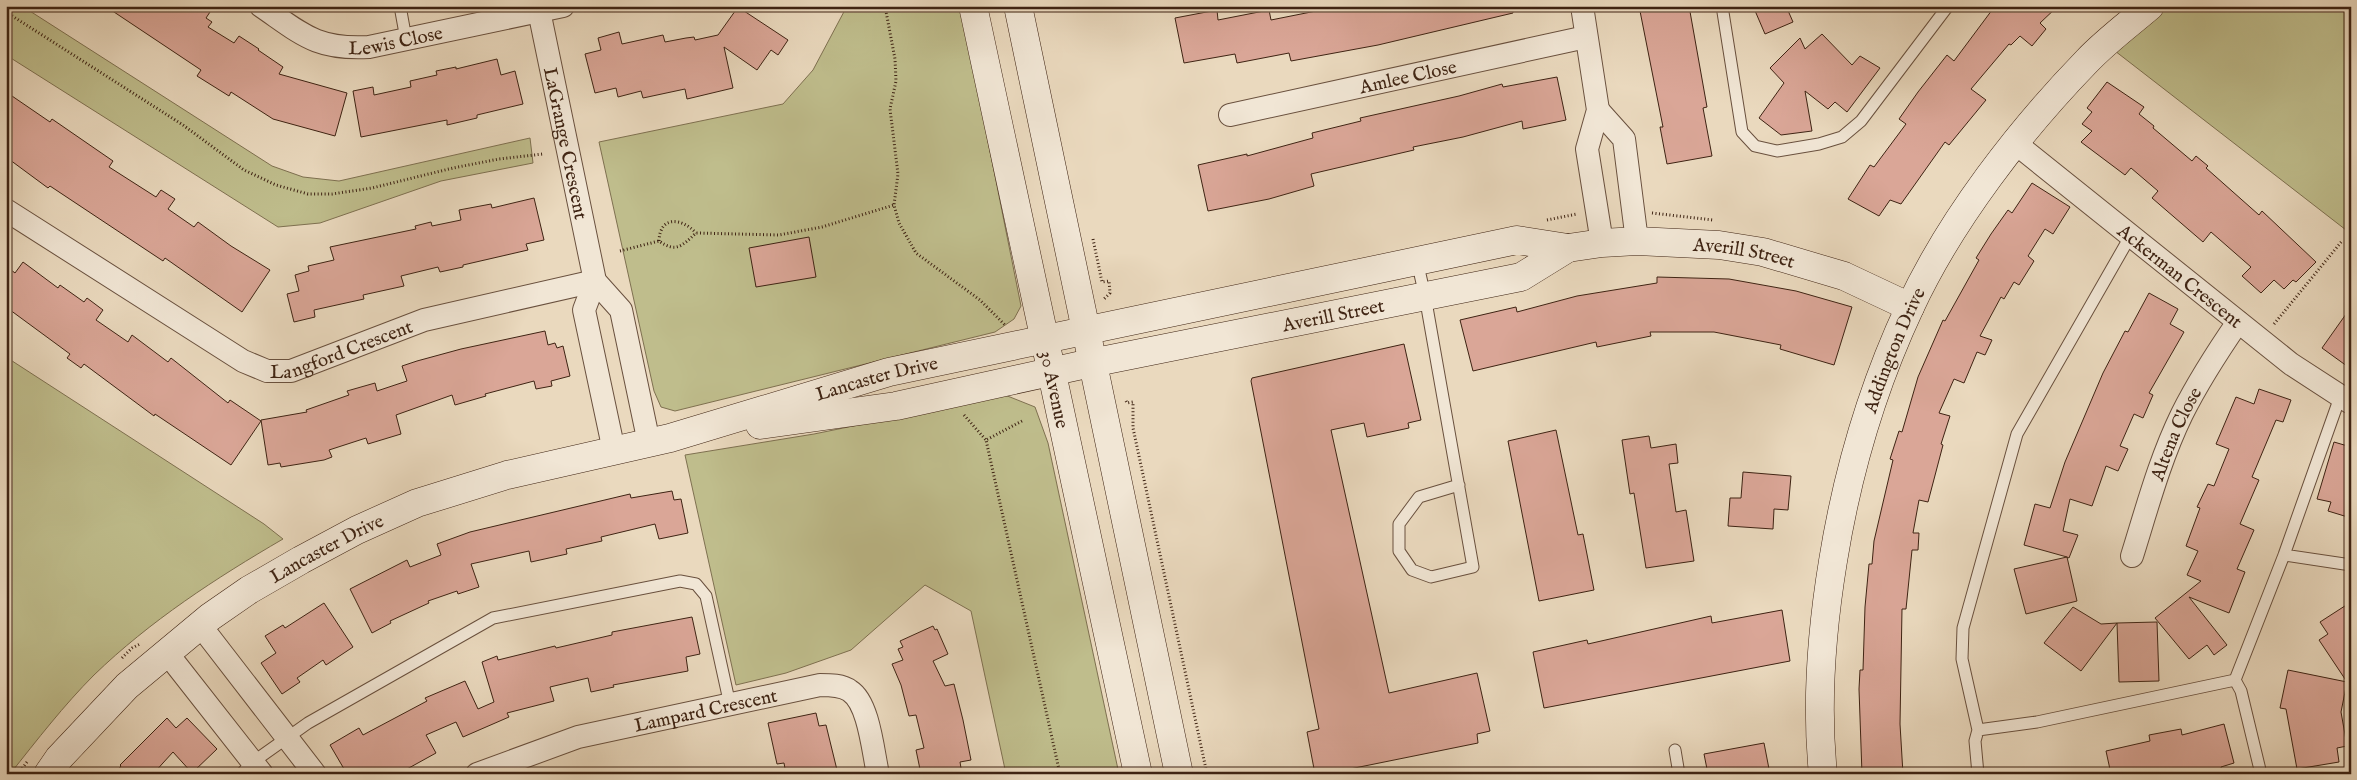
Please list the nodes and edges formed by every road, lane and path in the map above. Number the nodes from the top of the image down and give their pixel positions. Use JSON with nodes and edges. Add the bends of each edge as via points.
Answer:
{"nodes":[{"id":1,"x":261,"y":6,"type":"edge"},
{"id":2,"x":400,"y":6,"type":"edge"},
{"id":3,"x":562,"y":6,"type":"edge"},
{"id":4,"x":885,"y":6,"type":"edge"},
{"id":5,"x":973,"y":6,"type":"edge"},
{"id":6,"x":1018,"y":6,"type":"edge"},
{"id":7,"x":1582,"y":6,"type":"edge"},
{"id":8,"x":1722,"y":6,"type":"edge"},
{"id":9,"x":1948,"y":6,"type":"edge"},
{"id":10,"x":2150,"y":6,"type":"edge"},
{"id":11,"x":539,"y":9,"type":"edge"},
{"id":12,"x":6,"y":12,"type":"edge"},
{"id":13,"x":1586,"y":37,"type":"junction"},
{"id":14,"x":406,"y":39,"type":"junction"},
{"id":15,"x":1598,"y":110,"type":"junction"},
{"id":16,"x":1230,"y":114,"type":"dead end"},
{"id":17,"x":2015,"y":143,"type":"junction"},
{"id":18,"x":543,"y":154,"type":"dead end"},
{"id":19,"x":894,"y":205,"type":"junction"},
{"id":20,"x":6,"y":210,"type":"edge"},
{"id":21,"x":1646,"y":211,"type":"dead end"},
{"id":22,"x":1715,"y":220,"type":"dead end"},
{"id":23,"x":696,"y":233,"type":"junction"},
{"id":24,"x":2131,"y":235,"type":"junction"},
{"id":25,"x":659,"y":241,"type":"junction"},
{"id":26,"x":1637,"y":241,"type":"junction"},
{"id":27,"x":2342,"y":241,"type":"dead end"},
{"id":28,"x":1602,"y":243,"type":"junction"},
{"id":29,"x":1568,"y":248,"type":"junction"},
{"id":30,"x":620,"y":251,"type":"dead end"},
{"id":31,"x":1417,"y":261,"type":"junction"},
{"id":32,"x":595,"y":281,"type":"junction"},
{"id":33,"x":1425,"y":296,"type":"junction"},
{"id":34,"x":1910,"y":307,"type":"junction"},
{"id":35,"x":2238,"y":322,"type":"junction"},
{"id":36,"x":1009,"y":329,"type":"dead end"},
{"id":37,"x":1086,"y":331,"type":"junction"},
{"id":38,"x":1045,"y":339,"type":"junction"},
{"id":39,"x":2261,"y":340,"type":"junction"},
{"id":40,"x":1091,"y":364,"type":"junction"},
{"id":41,"x":1052,"y":372,"type":"junction"},
{"id":42,"x":1125,"y":396,"type":"dead end"},
{"id":43,"x":2345,"y":400,"type":"edge"},
{"id":44,"x":957,"y":409,"type":"dead end"},
{"id":45,"x":1022,"y":421,"type":"dead end"},
{"id":46,"x":660,"y":440,"type":"junction"},
{"id":47,"x":986,"y":440,"type":"junction"},
{"id":48,"x":614,"y":451,"type":"junction"},
{"id":49,"x":1459,"y":485,"type":"junction"},
{"id":50,"x":2284,"y":555,"type":"junction"},
{"id":51,"x":2132,"y":556,"type":"dead end"},
{"id":52,"x":2351,"y":565,"type":"edge"},
{"id":53,"x":200,"y":625,"type":"junction"},
{"id":54,"x":167,"y":653,"type":"junction"},
{"id":55,"x":2236,"y":680,"type":"junction"},
{"id":56,"x":730,"y":705,"type":"junction"},
{"id":57,"x":1978,"y":730,"type":"junction"},
{"id":58,"x":287,"y":737,"type":"junction"},
{"id":59,"x":1674,"y":750,"type":"dead end"},
{"id":60,"x":252,"y":770,"type":"edge"},
{"id":61,"x":48,"y":774,"type":"edge"},
{"id":62,"x":315,"y":774,"type":"edge"},
{"id":63,"x":477,"y":774,"type":"edge"},
{"id":64,"x":878,"y":774,"type":"edge"},
{"id":65,"x":1060,"y":774,"type":"edge"},
{"id":66,"x":1138,"y":774,"type":"edge"},
{"id":67,"x":1179,"y":774,"type":"edge"},
{"id":68,"x":1207,"y":774,"type":"edge"},
{"id":69,"x":1679,"y":774,"type":"edge"},
{"id":70,"x":1823,"y":774,"type":"edge"},
{"id":71,"x":1978,"y":774,"type":"edge"},
{"id":72,"x":2261,"y":774,"type":"edge"}],
"edges":[{"from":1,"to":14,"type":"street","name":"Lewis Close","via":[[312,40],[331,46],[369,47]]},
{"from":2,"to":14,"type":"lane"},
{"from":3,"to":11,"type":"street","name":"Lewis Close"},
{"from":4,"to":19,"type":"path","via":[[896,81],[890,109],[898,174]]},
{"from":5,"to":38,"type":"street","name":"30 Avenue"},
{"from":6,"to":37,"type":"street"},
{"from":7,"to":13,"type":"street"},
{"from":8,"to":9,"type":"lane","via":[[1742,132],[1755,146],[1777,151],[1842,137],[1861,121]]},
{"from":10,"to":17,"type":"street","name":"Addington Drive","via":[[2088,60]]},
{"from":11,"to":14,"type":"street","name":"Lewis Close"},
{"from":11,"to":32,"type":"street","name":"LaGrange Crescent"},
{"from":12,"to":18,"type":"path","via":[[182,125],[244,170],[276,185],[308,194],[372,188],[462,166]]},
{"from":13,"to":15,"type":"street"},
{"from":13,"to":16,"type":"street","name":"Amlee Close"},
{"from":15,"to":26,"type":"street","via":[[1624,139]]},
{"from":15,"to":28,"type":"street","via":[[1587,149]]},
{"from":17,"to":24,"type":"street","name":"Ackerman Crescent"},
{"from":17,"to":34,"type":"street","name":"Addington Drive","via":[[1982,186]]},
{"from":19,"to":23,"type":"path","via":[[822,227],[779,235]]},
{"from":19,"to":36,"type":"path","via":[[898,223],[916,253],[980,300]]},
{"from":20,"to":32,"type":"street","name":"Langford Crescent","via":[[243,361],[267,372],[291,371],[380,335],[451,312]]},
{"from":21,"to":22,"type":"path"},
{"from":23,"to":25,"type":"path","via":[[678,248],[668,248]]},
{"from":23,"to":25,"type":"path","via":[[688,224],[676,221],[666,224],[659,232]]},
{"from":24,"to":35,"type":"street","name":"Ackerman Crescent"},
{"from":24,"to":57,"type":"lane","via":[[2017,434],[1963,628],[1962,659]]},
{"from":25,"to":30,"type":"path"},
{"from":26,"to":28,"type":"street","name":"Averill Street"},
{"from":26,"to":34,"type":"street","name":"Averill Street","via":[[1719,245],[1763,252],[1844,276]]},
{"from":27,"to":39,"type":"path"},
{"from":28,"to":29,"type":"street","name":"Averill Street"},
{"from":29,"to":31,"type":"street","name":"Averill Street","via":[[1517,240]]},
{"from":29,"to":33,"type":"street","name":"Averill Street","via":[[1521,277]]},
{"from":31,"to":33,"type":"lane"},
{"from":31,"to":37,"type":"street","name":"Averill Street"},
{"from":32,"to":46,"type":"street","via":[[621,310]]},
{"from":32,"to":48,"type":"street","via":[[584,310]]},
{"from":33,"to":40,"type":"street","name":"Averill Street"},
{"from":33,"to":49,"type":"lane"},
{"from":34,"to":70,"type":"street","name":"Addington Drive","via":[[1860,439],[1841,512],[1824,617]]},
{"from":35,"to":39,"type":"street","name":"Ackerman Crescent"},
{"from":35,"to":51,"type":"street","name":"Altena Close","via":[[2182,416]]},
{"from":37,"to":38,"type":"street","name":"Lancaster Drive"},
{"from":37,"to":40,"type":"street"},
{"from":38,"to":41,"type":"street","name":"30 Avenue"},
{"from":38,"to":46,"type":"street","name":"Lancaster Drive","via":[[889,372]]},
{"from":39,"to":43,"type":"street","name":"Ackerman Crescent"},
{"from":40,"to":41,"type":"street","name":"Lancaster Drive"},
{"from":40,"to":67,"type":"street"},
{"from":41,"to":46,"type":"street","name":"Lancaster Drive","via":[[896,406]]},
{"from":41,"to":66,"type":"street","name":"30 Avenue"},
{"from":42,"to":68,"type":"path","via":[[1127,403],[1134,402],[1133,428]]},
{"from":43,"to":50,"type":"lane"},
{"from":44,"to":47,"type":"path"},
{"from":45,"to":47,"type":"path"},
{"from":46,"to":48,"type":"street","name":"Lancaster Drive"},
{"from":47,"to":65,"type":"path"},
{"from":48,"to":53,"type":"street","name":"Lancaster Drive","via":[[506,475],[417,503],[301,560],[249,590]]},
{"from":49,"to":49,"type":"lane","via":[[1473,567],[1431,577],[1412,570],[1399,550],[1398,524],[1419,497]]},
{"from":50,"to":52,"type":"lane"},
{"from":50,"to":55,"type":"lane"},
{"from":53,"to":54,"type":"street","name":"Lancaster Drive"},
{"from":53,"to":58,"type":"street"},
{"from":54,"to":60,"type":"street"},
{"from":54,"to":61,"type":"street","name":"Lancaster Drive","via":[[127,686]]},
{"from":55,"to":57,"type":"lane","via":[[2037,722]]},
{"from":55,"to":72,"type":"lane"},
{"from":56,"to":58,"type":"lane","via":[[706,596],[696,584],[680,581],[493,618]]},
{"from":56,"to":63,"type":"street","name":"Lampard Crescent","via":[[578,737]]},
{"from":56,"to":64,"type":"street","name":"Lampard Crescent","via":[[820,685],[845,688],[857,696],[864,708]]},
{"from":57,"to":71,"type":"lane","via":[[1975,741]]},
{"from":58,"to":60,"type":"lane"},
{"from":58,"to":62,"type":"street"},
{"from":59,"to":69,"type":"lane"}]}
